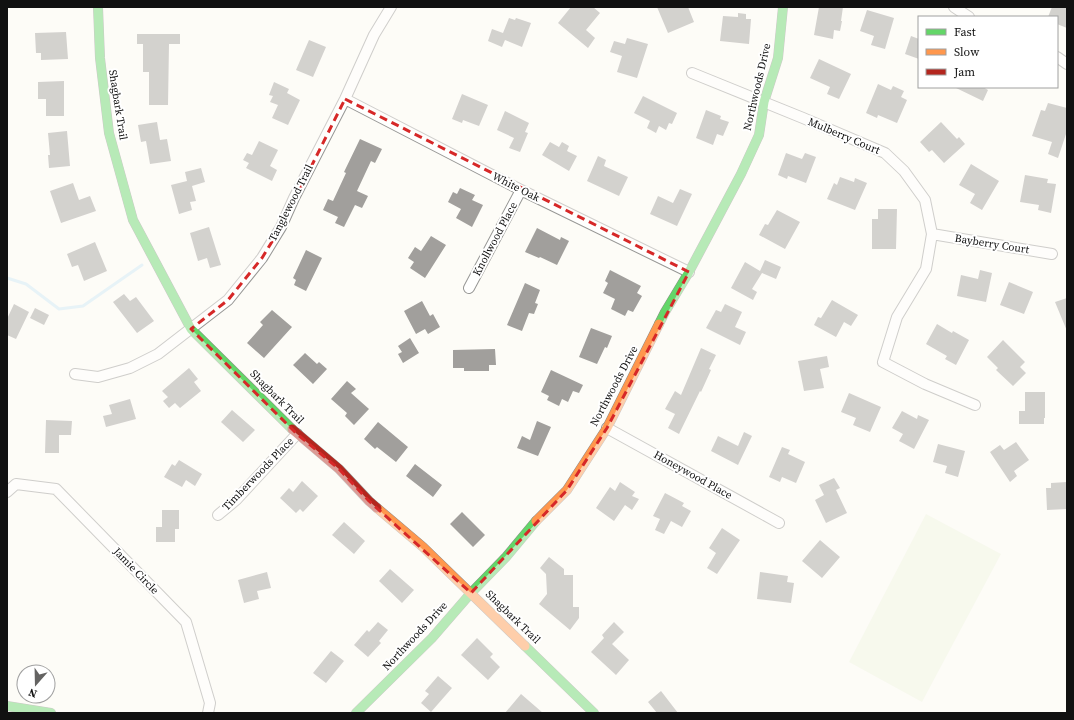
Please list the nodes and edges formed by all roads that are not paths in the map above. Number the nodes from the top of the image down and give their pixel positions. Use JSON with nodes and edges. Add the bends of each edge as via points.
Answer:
{"nodes":[{"id":1,"x":98,"y":7,"type":"edge"},
{"id":2,"x":391,"y":7,"type":"edge"},
{"id":3,"x":783,"y":7,"type":"edge"},
{"id":4,"x":954,"y":7,"type":"edge"},
{"id":5,"x":968,"y":16,"type":"edge"},
{"id":6,"x":1058,"y":58,"type":"edge"},
{"id":7,"x":1067,"y":64,"type":"edge"},
{"id":8,"x":692,"y":72,"type":"dead end"},
{"id":9,"x":346,"y":99,"type":"junction"},
{"id":10,"x":764,"y":102,"type":"junction"},
{"id":11,"x":521,"y":190,"type":"junction"},
{"id":12,"x":932,"y":234,"type":"junction"},
{"id":13,"x":1052,"y":254,"type":"dead end"},
{"id":14,"x":689,"y":272,"type":"junction"},
{"id":15,"x":469,"y":288,"type":"dead end"},
{"id":16,"x":191,"y":329,"type":"junction"},
{"id":17,"x":75,"y":374,"type":"dead end"},
{"id":18,"x":975,"y":405,"type":"dead end"},
{"id":19,"x":607,"y":428,"type":"junction"},
{"id":20,"x":297,"y":434,"type":"junction"},
{"id":21,"x":7,"y":492,"type":"edge"},
{"id":22,"x":218,"y":515,"type":"dead end"},
{"id":23,"x":778,"y":523,"type":"dead end"},
{"id":24,"x":471,"y":593,"type":"junction"},
{"id":25,"x":7,"y":706,"type":"edge"},
{"id":26,"x":51,"y":713,"type":"edge"},
{"id":27,"x":208,"y":713,"type":"edge"},
{"id":28,"x":356,"y":713,"type":"edge"},
{"id":29,"x":594,"y":713,"type":"edge"}],
"edges":[{"from":1,"to":16,"type":"street","name":"Shagbark Trail","via":[[100,58],[108,133],[133,220]]},
{"from":2,"to":9,"type":"street","name":"Tanglewood Trail","via":[[374,35]]},
{"from":3,"to":10,"type":"street","name":"Northwoods Drive","via":[[778,58]]},
{"from":4,"to":5,"type":"street"},
{"from":6,"to":7,"type":"street"},
{"from":8,"to":10,"type":"street","name":"Mulberry Court"},
{"from":9,"to":11,"type":"street","name":"White Oak"},
{"from":9,"to":16,"type":"street","name":"Tanglewood Trail","via":[[281,228],[262,258],[228,300]]},
{"from":10,"to":12,"type":"street","name":"Mulberry Court","via":[[885,153],[904,171],[925,200]]},
{"from":10,"to":14,"type":"street","name":"Northwoods Drive","via":[[759,136]]},
{"from":11,"to":14,"type":"street","name":"White Oak"},
{"from":11,"to":15,"type":"street","name":"Knollwood Place"},
{"from":12,"to":13,"type":"street","name":"Bayberry Court"},
{"from":12,"to":18,"type":"street","name":"Mulberry Court","via":[[926,269],[897,317],[883,362]]},
{"from":14,"to":19,"type":"street","name":"Northwoods Drive","via":[[665,312]]},
{"from":16,"to":17,"type":"street","name":"Tanglewood Trail","via":[[158,354],[130,368],[98,377]]},
{"from":16,"to":20,"type":"street","name":"Shagbark Trail"},
{"from":19,"to":23,"type":"street","name":"Honeywood Place"},
{"from":19,"to":24,"type":"street","name":"Northwoods Drive","via":[[567,490]]},
{"from":20,"to":22,"type":"street","name":"Timberwoods Place","via":[[236,500]]},
{"from":20,"to":24,"type":"street","name":"Shagbark Trail","via":[[339,468],[369,501],[423,547]]},
{"from":21,"to":27,"type":"street","name":"Jamie Circle","via":[[16,484],[56,489],[186,622],[210,703]]},
{"from":24,"to":28,"type":"street","name":"Northwoods Drive","via":[[432,638]]},
{"from":24,"to":29,"type":"street","name":"Shagbark Trail"},
{"from":25,"to":26,"type":"street"}]}
